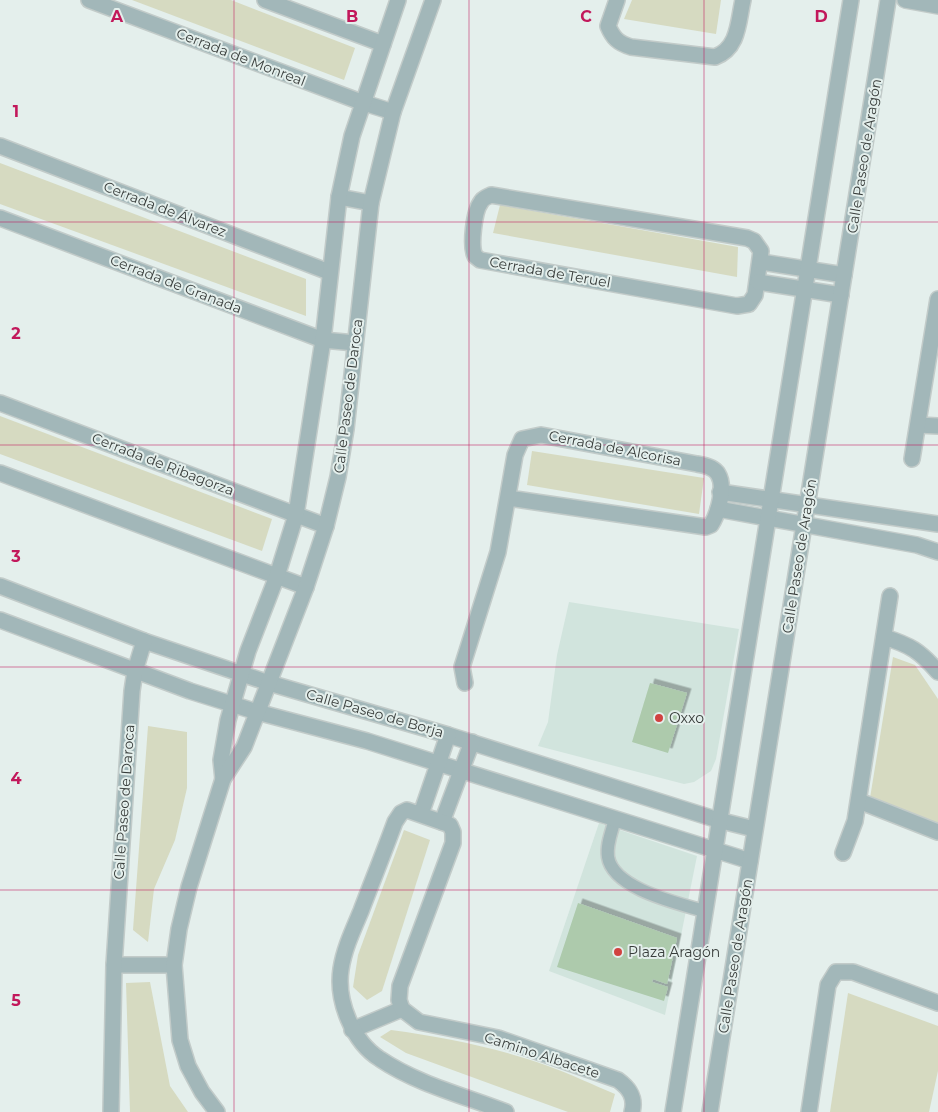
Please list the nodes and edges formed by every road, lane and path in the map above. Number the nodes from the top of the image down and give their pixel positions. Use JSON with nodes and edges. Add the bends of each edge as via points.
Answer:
{"nodes":[{"id":1,"x":89,"y":0,"type":"edge"},
{"id":2,"x":265,"y":0,"type":"edge"},
{"id":3,"x":398,"y":0,"type":"edge"},
{"id":4,"x":433,"y":0,"type":"edge"},
{"id":5,"x":617,"y":0,"type":"edge"},
{"id":6,"x":743,"y":0,"type":"edge"},
{"id":7,"x":850,"y":0,"type":"edge"},
{"id":8,"x":888,"y":0,"type":"edge"},
{"id":9,"x":905,"y":0,"type":"edge"},
{"id":10,"x":938,"y":6,"type":"edge"},
{"id":11,"x":383,"y":44,"type":"junction"},
{"id":12,"x":361,"y":102,"type":"junction"},
{"id":13,"x":394,"y":112,"type":"junction"},
{"id":14,"x":0,"y":146,"type":"edge"},
{"id":15,"x":339,"y":197,"type":"junction"},
{"id":16,"x":372,"y":203,"type":"junction"},
{"id":17,"x":0,"y":218,"type":"edge"},
{"id":18,"x":761,"y":262,"type":"junction"},
{"id":19,"x":807,"y":269,"type":"junction"},
{"id":20,"x":329,"y":272,"type":"junction"},
{"id":21,"x":844,"y":275,"type":"junction"},
{"id":22,"x":758,"y":282,"type":"junction"},
{"id":23,"x":804,"y":290,"type":"junction"},
{"id":24,"x":841,"y":295,"type":"junction"},
{"id":25,"x":938,"y":298,"type":"edge"},
{"id":26,"x":323,"y":340,"type":"junction"},
{"id":27,"x":354,"y":343,"type":"junction"},
{"id":28,"x":0,"y":403,"type":"edge"},
{"id":29,"x":918,"y":426,"type":"junction"},
{"id":30,"x":938,"y":426,"type":"edge"},
{"id":31,"x":912,"y":458,"type":"dead end"},
{"id":32,"x":0,"y":473,"type":"edge"},
{"id":33,"x":720,"y":492,"type":"junction"},
{"id":34,"x":508,"y":498,"type":"junction"},
{"id":35,"x":770,"y":499,"type":"junction"},
{"id":36,"x":807,"y":505,"type":"junction"},
{"id":37,"x":718,"y":510,"type":"junction"},
{"id":38,"x":296,"y":514,"type":"junction"},
{"id":39,"x":766,"y":519,"type":"junction"},
{"id":40,"x":938,"y":524,"type":"edge"},
{"id":41,"x":326,"y":526,"type":"junction"},
{"id":42,"x":804,"y":526,"type":"junction"},
{"id":43,"x":938,"y":552,"type":"edge"},
{"id":44,"x":277,"y":576,"type":"junction"},
{"id":45,"x":0,"y":586,"type":"edge"},
{"id":46,"x":306,"y":587,"type":"junction"},
{"id":47,"x":890,"y":596,"type":"dead end"},
{"id":48,"x":0,"y":620,"type":"edge"},
{"id":49,"x":884,"y":637,"type":"junction"},
{"id":50,"x":144,"y":641,"type":"junction"},
{"id":51,"x":135,"y":671,"type":"junction"},
{"id":52,"x":938,"y":672,"type":"edge"},
{"id":53,"x":242,"y":674,"type":"junction"},
{"id":54,"x":269,"y":683,"type":"junction"},
{"id":55,"x":465,"y":683,"type":"dead end"},
{"id":56,"x":232,"y":704,"type":"junction"},
{"id":57,"x":257,"y":712,"type":"junction"},
{"id":58,"x":448,"y":735,"type":"junction"},
{"id":59,"x":472,"y":742,"type":"junction"},
{"id":60,"x":438,"y":764,"type":"junction"},
{"id":61,"x":461,"y":771,"type":"junction"},
{"id":62,"x":223,"y":779,"type":"junction"},
{"id":63,"x":859,"y":801,"type":"junction"},
{"id":64,"x":421,"y":814,"type":"junction"},
{"id":65,"x":615,"y":819,"type":"junction"},
{"id":66,"x":718,"y":820,"type":"junction"},
{"id":67,"x":442,"y":822,"type":"junction"},
{"id":68,"x":754,"y":829,"type":"junction"},
{"id":69,"x":938,"y":832,"type":"edge"},
{"id":70,"x":713,"y":850,"type":"junction"},
{"id":71,"x":843,"y":853,"type":"dead end"},
{"id":72,"x":750,"y":861,"type":"junction"},
{"id":73,"x":704,"y":911,"type":"junction"},
{"id":74,"x":114,"y":965,"type":"junction"},
{"id":75,"x":174,"y":965,"type":"junction"},
{"id":76,"x":938,"y":1003,"type":"edge"},
{"id":77,"x":402,"y":1009,"type":"junction"},
{"id":78,"x":352,"y":1030,"type":"junction"},
{"id":79,"x":111,"y":1112,"type":"edge"},
{"id":80,"x":217,"y":1112,"type":"edge"},
{"id":81,"x":506,"y":1112,"type":"edge"},
{"id":82,"x":632,"y":1112,"type":"edge"},
{"id":83,"x":673,"y":1112,"type":"edge"},
{"id":84,"x":710,"y":1112,"type":"edge"},
{"id":85,"x":809,"y":1112,"type":"edge"}],
"edges":[{"from":1,"to":12,"type":"street","name":"Cerrada de Monreal"},
{"from":2,"to":11,"type":"street"},
{"from":3,"to":11,"type":"street","name":"Calle Paseo de Daroca"},
{"from":4,"to":13,"type":"street","name":"Calle Paseo de Daroca"},
{"from":5,"to":6,"type":"street","via":[[608,26],[619,43],[715,57],[732,46]]},
{"from":7,"to":19,"type":"street"},
{"from":8,"to":21,"type":"street","name":"Calle Paseo de Aragón"},
{"from":9,"to":10,"type":"street"},
{"from":11,"to":12,"type":"street","name":"Calle Paseo de Daroca"},
{"from":12,"to":13,"type":"street","name":"Cerrada de Monreal"},
{"from":12,"to":15,"type":"street","name":"Calle Paseo de Daroca"},
{"from":13,"to":16,"type":"street","name":"Calle Paseo de Daroca"},
{"from":14,"to":20,"type":"street","name":"Cerrada de Álvarez"},
{"from":15,"to":16,"type":"street"},
{"from":15,"to":20,"type":"street","name":"Calle Paseo de Daroca"},
{"from":16,"to":27,"type":"street","name":"Calle Paseo de Daroca"},
{"from":17,"to":26,"type":"street","name":"Cerrada de Granada"},
{"from":18,"to":19,"type":"street"},
{"from":18,"to":22,"type":"street","name":"Cerrada de Teruel"},
{"from":18,"to":22,"type":"street","name":"Cerrada de Teruel","via":[[758,246],[747,238],[497,195],[484,198],[477,210],[472,244],[474,256],[480,260],[737,306],[745,306],[753,300]]},
{"from":19,"to":21,"type":"street"},
{"from":19,"to":23,"type":"street"},
{"from":20,"to":26,"type":"street","name":"Calle Paseo de Daroca"},
{"from":21,"to":24,"type":"street","name":"Calle Paseo de Aragón"},
{"from":22,"to":23,"type":"street"},
{"from":23,"to":24,"type":"street"},
{"from":23,"to":35,"type":"street"},
{"from":24,"to":36,"type":"street","name":"Calle Paseo de Aragón"},
{"from":25,"to":29,"type":"street"},
{"from":26,"to":27,"type":"street","name":"Cerrada de Granada"},
{"from":26,"to":38,"type":"street","name":"Calle Paseo de Daroca"},
{"from":27,"to":41,"type":"street","name":"Calle Paseo de Daroca","via":[[346,429]]},
{"from":28,"to":38,"type":"street","name":"Cerrada de Ribagorza"},
{"from":29,"to":30,"type":"street"},
{"from":29,"to":31,"type":"street"},
{"from":32,"to":44,"type":"street"},
{"from":33,"to":34,"type":"street","name":"Cerrada de Alcorisa","via":[[718,474],[707,466],[541,435],[522,439],[518,445]]},
{"from":33,"to":35,"type":"street"},
{"from":33,"to":37,"type":"street","name":"Cerrada de Alcorisa"},
{"from":34,"to":37,"type":"street","via":[[698,527],[711,525]]},
{"from":34,"to":55,"type":"street","name":"Cerrada de Alcorisa","via":[[498,552],[462,667]]},
{"from":35,"to":36,"type":"street"},
{"from":35,"to":39,"type":"street"},
{"from":36,"to":40,"type":"street"},
{"from":36,"to":42,"type":"street","name":"Calle Paseo de Aragón"},
{"from":37,"to":39,"type":"street"},
{"from":38,"to":41,"type":"street","name":"Cerrada de Ribagorza"},
{"from":38,"to":44,"type":"street","name":"Calle Paseo de Daroca"},
{"from":39,"to":42,"type":"street"},
{"from":39,"to":66,"type":"street"},
{"from":41,"to":46,"type":"street","name":"Calle Paseo de Daroca"},
{"from":42,"to":43,"type":"street","via":[[917,545]]},
{"from":42,"to":68,"type":"street","name":"Calle Paseo de Aragón"},
{"from":44,"to":46,"type":"street"},
{"from":44,"to":53,"type":"street","name":"Calle Paseo de Daroca"},
{"from":45,"to":50,"type":"street","name":"Calle Paseo de Borja"},
{"from":46,"to":54,"type":"street","name":"Calle Paseo de Daroca"},
{"from":47,"to":49,"type":"street"},
{"from":48,"to":51,"type":"street","name":"Calle Paseo de Borja"},
{"from":49,"to":52,"type":"street","via":[[910,645]]},
{"from":49,"to":63,"type":"street"},
{"from":50,"to":51,"type":"street","name":"Calle Paseo de Daroca"},
{"from":50,"to":53,"type":"street","name":"Calle Paseo de Borja"},
{"from":51,"to":56,"type":"street","name":"Calle Paseo de Borja"},
{"from":51,"to":74,"type":"street","name":"Calle Paseo de Daroca"},
{"from":53,"to":54,"type":"street","name":"Calle Paseo de Borja"},
{"from":53,"to":56,"type":"street","name":"Calle Paseo de Daroca"},
{"from":54,"to":57,"type":"street","name":"Calle Paseo de Daroca"},
{"from":54,"to":58,"type":"street","name":"Calle Paseo de Borja"},
{"from":56,"to":57,"type":"street","name":"Calle Paseo de Borja"},
{"from":56,"to":62,"type":"street","name":"Calle Paseo de Daroca","via":[[223,740]]},
{"from":57,"to":60,"type":"street","name":"Calle Paseo de Borja","via":[[367,740]]},
{"from":57,"to":62,"type":"street","name":"Calle Paseo de Daroca","via":[[244,747]]},
{"from":58,"to":59,"type":"street","name":"Calle Paseo de Borja"},
{"from":58,"to":60,"type":"street"},
{"from":59,"to":61,"type":"street"},
{"from":59,"to":66,"type":"street","name":"Calle Paseo de Borja"},
{"from":60,"to":61,"type":"street","name":"Calle Paseo de Borja"},
{"from":60,"to":64,"type":"street"},
{"from":61,"to":65,"type":"street","name":"Calle Paseo de Borja"},
{"from":61,"to":67,"type":"street"},
{"from":62,"to":75,"type":"street","name":"Calle Paseo de Daroca","via":[[179,929]]},
{"from":63,"to":69,"type":"street"},
{"from":63,"to":71,"type":"street"},
{"from":64,"to":67,"type":"street"},
{"from":64,"to":78,"type":"street","via":[[406,810],[395,822],[348,945],[340,986]]},
{"from":65,"to":70,"type":"street","name":"Calle Paseo de Borja"},
{"from":65,"to":73,"type":"lane","via":[[607,850],[608,860],[620,877],[646,892]]},
{"from":66,"to":68,"type":"street","name":"Calle Paseo de Borja"},
{"from":66,"to":70,"type":"street"},
{"from":67,"to":77,"type":"street","via":[[450,825],[453,843],[400,986]]},
{"from":68,"to":72,"type":"street","name":"Calle Paseo de Aragón"},
{"from":70,"to":72,"type":"street","name":"Calle Paseo de Borja"},
{"from":70,"to":73,"type":"street"},
{"from":72,"to":84,"type":"street","name":"Calle Paseo de Aragón"},
{"from":73,"to":83,"type":"street"},
{"from":74,"to":75,"type":"street"},
{"from":74,"to":79,"type":"street","name":"Calle Paseo de Daroca"},
{"from":75,"to":80,"type":"street","name":"Calle Paseo de Daroca","via":[[180,1040],[188,1066]]},
{"from":76,"to":85,"type":"street","via":[[853,972],[836,972],[828,985]]},
{"from":77,"to":78,"type":"street"},
{"from":77,"to":82,"type":"street","name":"Camino Albacete","via":[[419,1022],[498,1038],[618,1080],[631,1093]]},
{"from":78,"to":81,"type":"street","via":[[364,1047],[380,1059],[430,1083]]}]}
